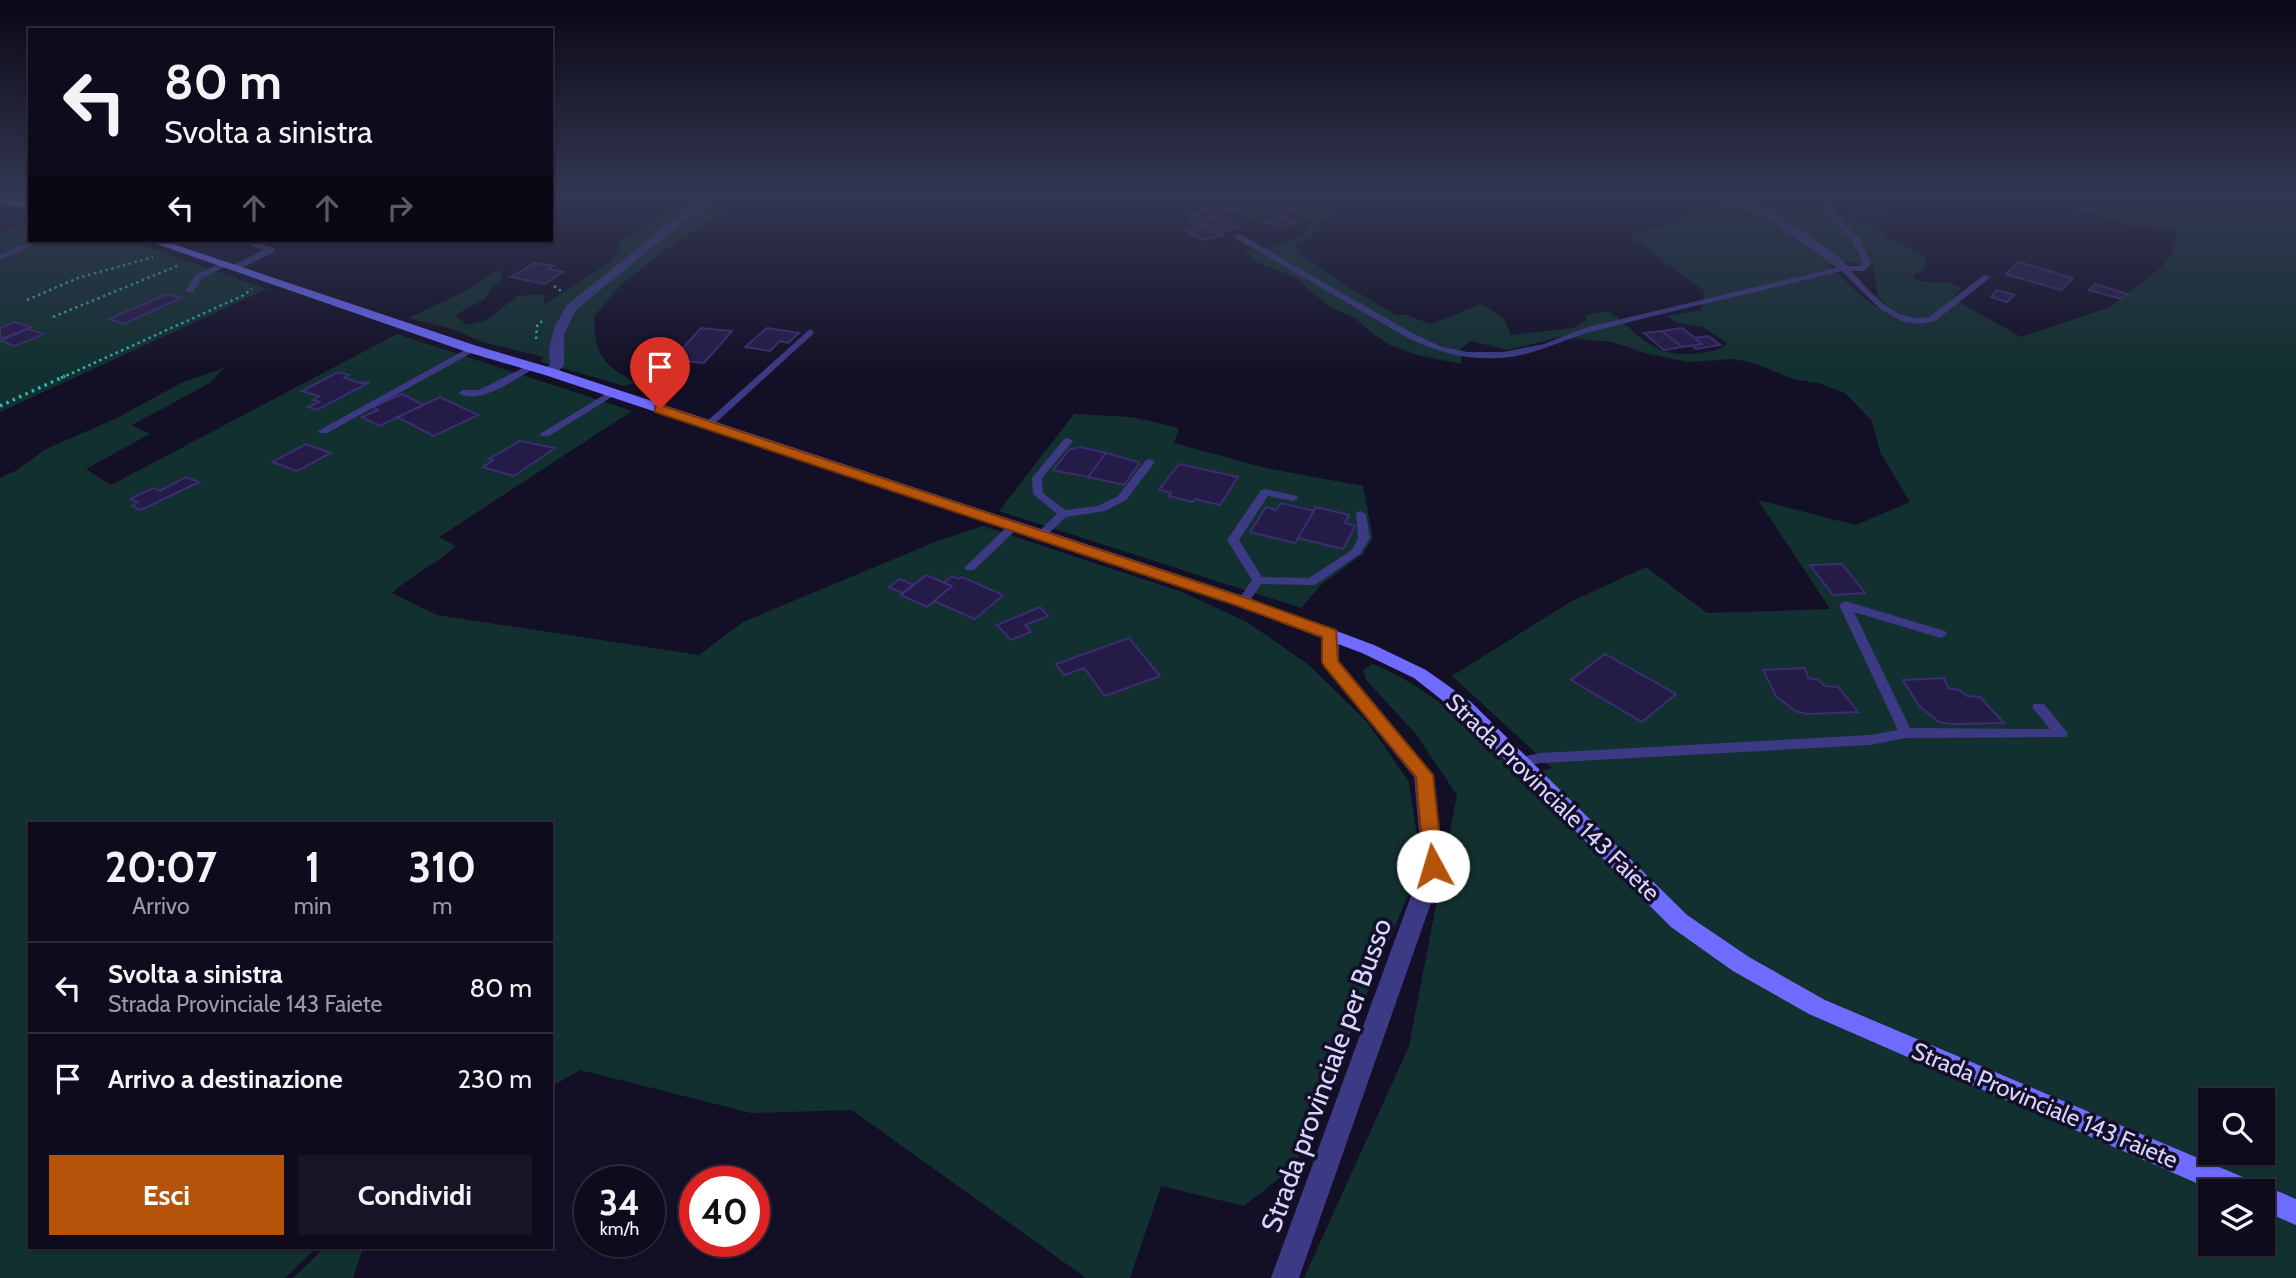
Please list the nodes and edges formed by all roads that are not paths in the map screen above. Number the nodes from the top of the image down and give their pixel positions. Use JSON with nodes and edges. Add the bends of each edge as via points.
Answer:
{"nodes":[{"id":1,"x":200,"y":256,"type":"edge"},
{"id":2,"x":257,"y":256,"type":"edge"},
{"id":3,"x":635,"y":256,"type":"edge"},
{"id":4,"x":1270,"y":256,"type":"edge"},
{"id":5,"x":1827,"y":256,"type":"edge"},
{"id":6,"x":1863,"y":256,"type":"edge"},
{"id":7,"x":230,"y":266,"type":"junction"},
{"id":8,"x":1844,"y":268,"type":"junction"},
{"id":9,"x":1987,"y":277,"type":"dead end"},
{"id":10,"x":190,"y":290,"type":"dead end"},
{"id":11,"x":810,"y":332,"type":"dead end"},
{"id":12,"x":472,"y":349,"type":"junction"},
{"id":13,"x":531,"y":367,"type":"junction"},
{"id":14,"x":550,"y":372,"type":"junction"},
{"id":15,"x":463,"y":393,"type":"dead end"},
{"id":16,"x":612,"y":393,"type":"junction"},
{"id":17,"x":708,"y":425,"type":"junction"},
{"id":18,"x":323,"y":431,"type":"dead end"},
{"id":19,"x":545,"y":434,"type":"dead end"},
{"id":20,"x":1068,"y":441,"type":"dead end"},
{"id":21,"x":1150,"y":462,"type":"dead end"},
{"id":22,"x":1293,"y":498,"type":"dead end"},
{"id":23,"x":1063,"y":514,"type":"junction"},
{"id":24,"x":1361,"y":514,"type":"dead end"},
{"id":25,"x":1013,"y":527,"type":"junction"},
{"id":26,"x":1041,"y":536,"type":"junction"},
{"id":27,"x":970,"y":568,"type":"dead end"},
{"id":28,"x":1258,"y":580,"type":"junction"},
{"id":29,"x":1243,"y":602,"type":"junction"},
{"id":30,"x":1330,"y":634,"type":"junction"},
{"id":31,"x":1941,"y":634,"type":"dead end"},
{"id":32,"x":2039,"y":708,"type":"dead end"},
{"id":33,"x":1906,"y":733,"type":"junction"},
{"id":34,"x":1519,"y":762,"type":"junction"},
{"id":35,"x":2218,"y":1179,"type":"edge"},
{"id":36,"x":2275,"y":1203,"type":"edge"},
{"id":37,"x":2296,"y":1212,"type":"edge"},
{"id":38,"x":1285,"y":1278,"type":"edge"}],
"edges":[{"from":1,"to":7,"type":"main road","name":"Strada Provinciale 143 Faiete"},
{"from":2,"to":7,"type":"lane"},
{"from":3,"to":14,"type":"street","via":[[570,308],[554,351],[557,365]]},
{"from":4,"to":8,"type":"lane","via":[[1411,336],[1468,355],[1503,355],[1546,346],[1591,329]]},
{"from":5,"to":8,"type":"street"},
{"from":6,"to":8,"type":"lane","via":[[1867,264],[1861,269]]},
{"from":7,"to":10,"type":"lane","via":[[199,276]]},
{"from":7,"to":12,"type":"main road","name":"Strada Provinciale 143 Faiete"},
{"from":8,"to":9,"type":"lane","via":[[1890,314],[1923,323]]},
{"from":11,"to":17,"type":"lane"},
{"from":12,"to":13,"type":"main road","name":"Strada Provinciale 143 Faiete"},
{"from":12,"to":18,"type":"lane"},
{"from":13,"to":14,"type":"main road","name":"Strada Provinciale 143 Faiete"},
{"from":13,"to":15,"type":"lane","via":[[481,393]]},
{"from":14,"to":16,"type":"main road","name":"Strada Provinciale 143 Faiete"},
{"from":16,"to":17,"type":"main road","name":"Strada Provinciale 143 Faiete"},
{"from":16,"to":19,"type":"lane"},
{"from":17,"to":25,"type":"main road","name":"Strada Provinciale 143 Faiete"},
{"from":20,"to":23,"type":"lane","via":[[1037,478],[1038,494]]},
{"from":21,"to":23,"type":"lane","via":[[1122,498],[1101,509]]},
{"from":22,"to":28,"type":"lane","via":[[1265,492],[1233,540]]},
{"from":23,"to":26,"type":"lane"},
{"from":24,"to":28,"type":"lane","via":[[1364,538],[1356,552],[1311,582]]},
{"from":25,"to":26,"type":"main road","name":"Strada Provinciale 143 Faiete"},
{"from":25,"to":27,"type":"lane"},
{"from":26,"to":29,"type":"main road","name":"Strada Provinciale 143 Faiete"},
{"from":28,"to":29,"type":"lane"},
{"from":29,"to":30,"type":"main road","name":"Strada Provinciale 143 Faiete"},
{"from":30,"to":34,"type":"main road","name":"Strada Provinciale 143 Faiete","via":[[1410,669],[1443,689]]},
{"from":30,"to":38,"type":"street","name":"Strada provinciale per Busso","via":[[1330,662],[1424,775],[1433,866]]},
{"from":31,"to":33,"type":"lane","via":[[1845,605]]},
{"from":32,"to":33,"type":"lane","via":[[2060,734]]},
{"from":33,"to":34,"type":"lane","via":[[1870,740]]},
{"from":34,"to":35,"type":"main road","name":"Strada Provinciale 143 Faiete","via":[[1679,921],[1741,964],[1817,1007]]},
{"from":36,"to":37,"type":"main road"}]}
